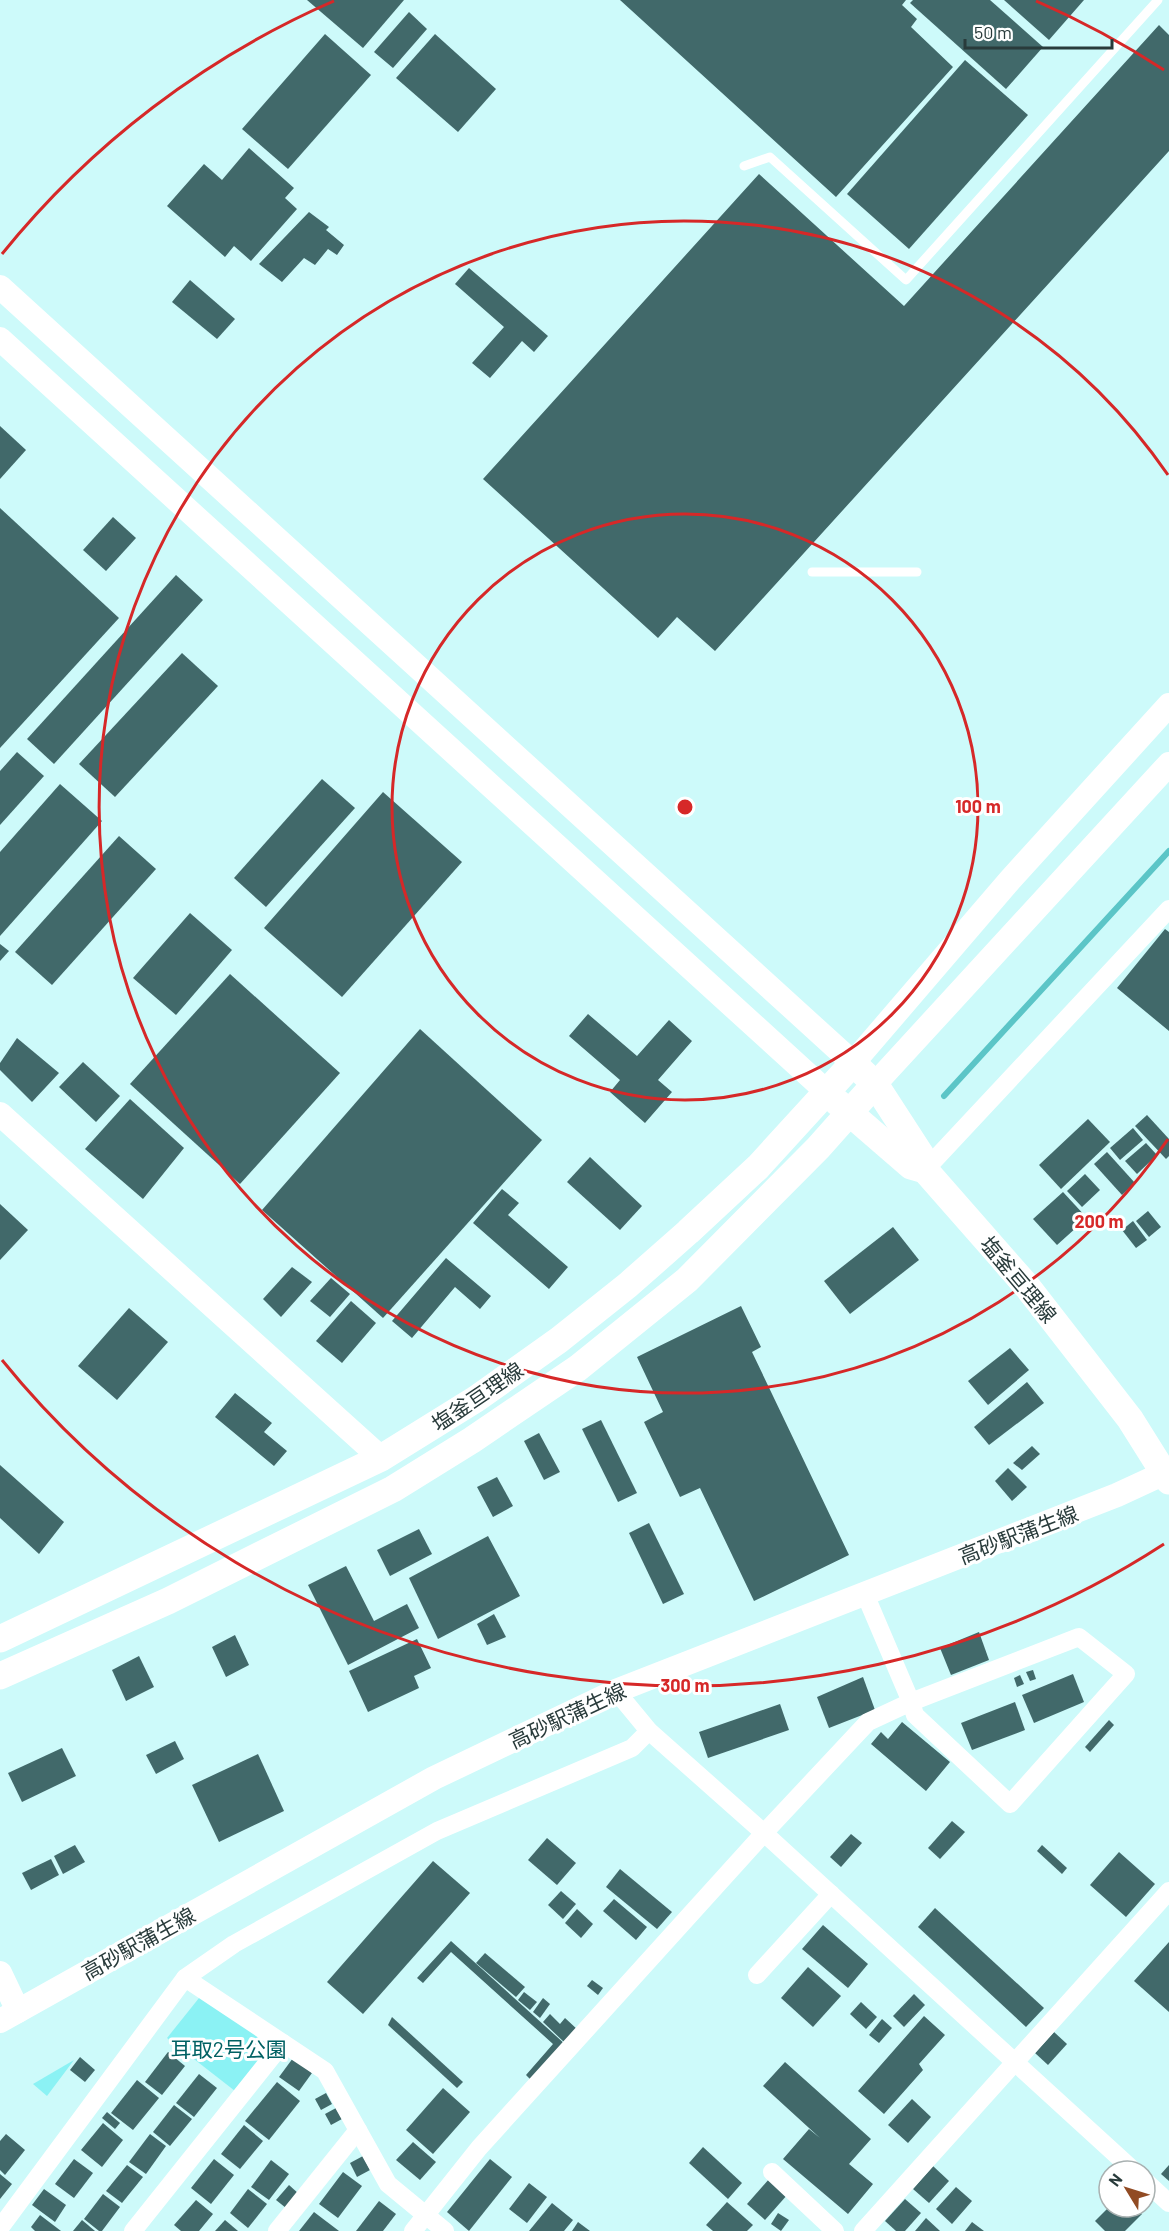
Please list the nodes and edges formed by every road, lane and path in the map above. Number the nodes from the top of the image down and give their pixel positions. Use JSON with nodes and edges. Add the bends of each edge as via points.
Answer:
{"nodes":[{"id":1,"x":1158,"y":0,"type":"edge"},
{"id":2,"x":744,"y":166,"type":"dead end"},
{"id":3,"x":0,"y":287,"type":"edge"},
{"id":4,"x":0,"y":339,"type":"edge"},
{"id":5,"x":812,"y":572,"type":"dead end"},
{"id":6,"x":917,"y":572,"type":"dead end"},
{"id":7,"x":1169,"y":705,"type":"edge"},
{"id":8,"x":1169,"y":765,"type":"edge"},
{"id":9,"x":1169,"y":909,"type":"edge"},
{"id":10,"x":853,"y":1063,"type":"junction"},
{"id":11,"x":875,"y":1084,"type":"junction"},
{"id":12,"x":827,"y":1092,"type":"junction"},
{"id":13,"x":0,"y":1114,"type":"edge"},
{"id":14,"x":849,"y":1114,"type":"junction"},
{"id":15,"x":888,"y":1130,"type":"junction"},
{"id":16,"x":919,"y":1164,"type":"junction"},
{"id":17,"x":381,"y":1458,"type":"junction"},
{"id":18,"x":1168,"y":1476,"type":"edge"},
{"id":19,"x":865,"y":1594,"type":"junction"},
{"id":20,"x":0,"y":1639,"type":"edge"},
{"id":21,"x":0,"y":1676,"type":"edge"},
{"id":22,"x":616,"y":1691,"type":"junction"},
{"id":23,"x":911,"y":1702,"type":"junction"},
{"id":24,"x":649,"y":1731,"type":"junction"},
{"id":25,"x":764,"y":1833,"type":"junction"},
{"id":26,"x":1169,"y":1891,"type":"edge"},
{"id":27,"x":831,"y":1894,"type":"junction"},
{"id":28,"x":0,"y":1973,"type":"edge"},
{"id":29,"x":758,"y":1975,"type":"dead end"},
{"id":30,"x":185,"y":1978,"type":"junction"},
{"id":31,"x":9,"y":2016,"type":"edge"},
{"id":32,"x":283,"y":2043,"type":"junction"},
{"id":33,"x":1016,"y":2061,"type":"junction"},
{"id":34,"x":358,"y":2130,"type":"junction"},
{"id":35,"x":1121,"y":2159,"type":"edge"},
{"id":36,"x":772,"y":2172,"type":"dead end"},
{"id":37,"x":1157,"y":2192,"type":"edge"},
{"id":38,"x":1169,"y":2203,"type":"edge"},
{"id":39,"x":426,"y":2215,"type":"junction"},
{"id":40,"x":8,"y":2226,"type":"edge"},
{"id":41,"x":133,"y":2231,"type":"edge"},
{"id":42,"x":278,"y":2231,"type":"edge"},
{"id":43,"x":413,"y":2231,"type":"edge"},
{"id":44,"x":445,"y":2231,"type":"edge"},
{"id":45,"x":835,"y":2231,"type":"edge"},
{"id":46,"x":863,"y":2231,"type":"edge"}],
"edges":[{"from":1,"to":2,"type":"lane","via":[[906,280],[770,157]]},
{"from":3,"to":10,"type":"street"},
{"from":4,"to":12,"type":"street"},
{"from":5,"to":6,"type":"lane"},
{"from":7,"to":10,"type":"street","via":[[1010,880]]},
{"from":8,"to":11,"type":"street"},
{"from":9,"to":16,"type":"street"},
{"from":10,"to":11,"type":"main road","name":"塩釜亘理線"},
{"from":10,"to":12,"type":"main road","name":"塩釜亘理線"},
{"from":11,"to":14,"type":"main road","name":"塩釜亘理線"},
{"from":11,"to":15,"type":"main road","name":"塩釜亘理線"},
{"from":12,"to":14,"type":"main road"},
{"from":12,"to":17,"type":"main road","name":"塩釜亘理線","via":[[758,1167],[628,1285],[476,1399]]},
{"from":13,"to":17,"type":"street"},
{"from":14,"to":15,"type":"main road"},
{"from":14,"to":21,"type":"main road","name":"塩釜亘理線","via":[[687,1280],[578,1368],[472,1440],[383,1494],[168,1600]]},
{"from":15,"to":16,"type":"main road","name":"塩釜亘理線"},
{"from":16,"to":18,"type":"main road","name":"塩釜亘理線","via":[[1026,1285],[1130,1419]]},
{"from":17,"to":20,"type":"main road","name":"塩釜亘理線"},
{"from":18,"to":19,"type":"street","name":"高砂駅蒲生線"},
{"from":19,"to":22,"type":"street","name":"高砂駅蒲生線"},
{"from":19,"to":23,"type":"street"},
{"from":22,"to":24,"type":"street"},
{"from":22,"to":31,"type":"street","name":"高砂駅蒲生線","via":[[434,1778]]},
{"from":23,"to":23,"type":"street","via":[[1079,1636],[1126,1674],[1010,1804],[915,1715]]},
{"from":23,"to":25,"type":"street","via":[[868,1722]]},
{"from":24,"to":25,"type":"street"},
{"from":24,"to":30,"type":"street","via":[[632,1748],[437,1831],[234,1944]]},
{"from":25,"to":27,"type":"street"},
{"from":25,"to":39,"type":"street","via":[[479,2148]]},
{"from":26,"to":33,"type":"street"},
{"from":27,"to":29,"type":"street"},
{"from":27,"to":33,"type":"street"},
{"from":28,"to":31,"type":"street"},
{"from":30,"to":32,"type":"street"},
{"from":30,"to":40,"type":"street"},
{"from":32,"to":34,"type":"street","via":[[325,2071]]},
{"from":32,"to":41,"type":"street"},
{"from":33,"to":35,"type":"street"},
{"from":33,"to":46,"type":"street"},
{"from":34,"to":39,"type":"street","via":[[388,2184]]},
{"from":34,"to":42,"type":"street"},
{"from":36,"to":45,"type":"street"},
{"from":37,"to":38,"type":"street"},
{"from":39,"to":43,"type":"street"},
{"from":39,"to":44,"type":"street"}]}
